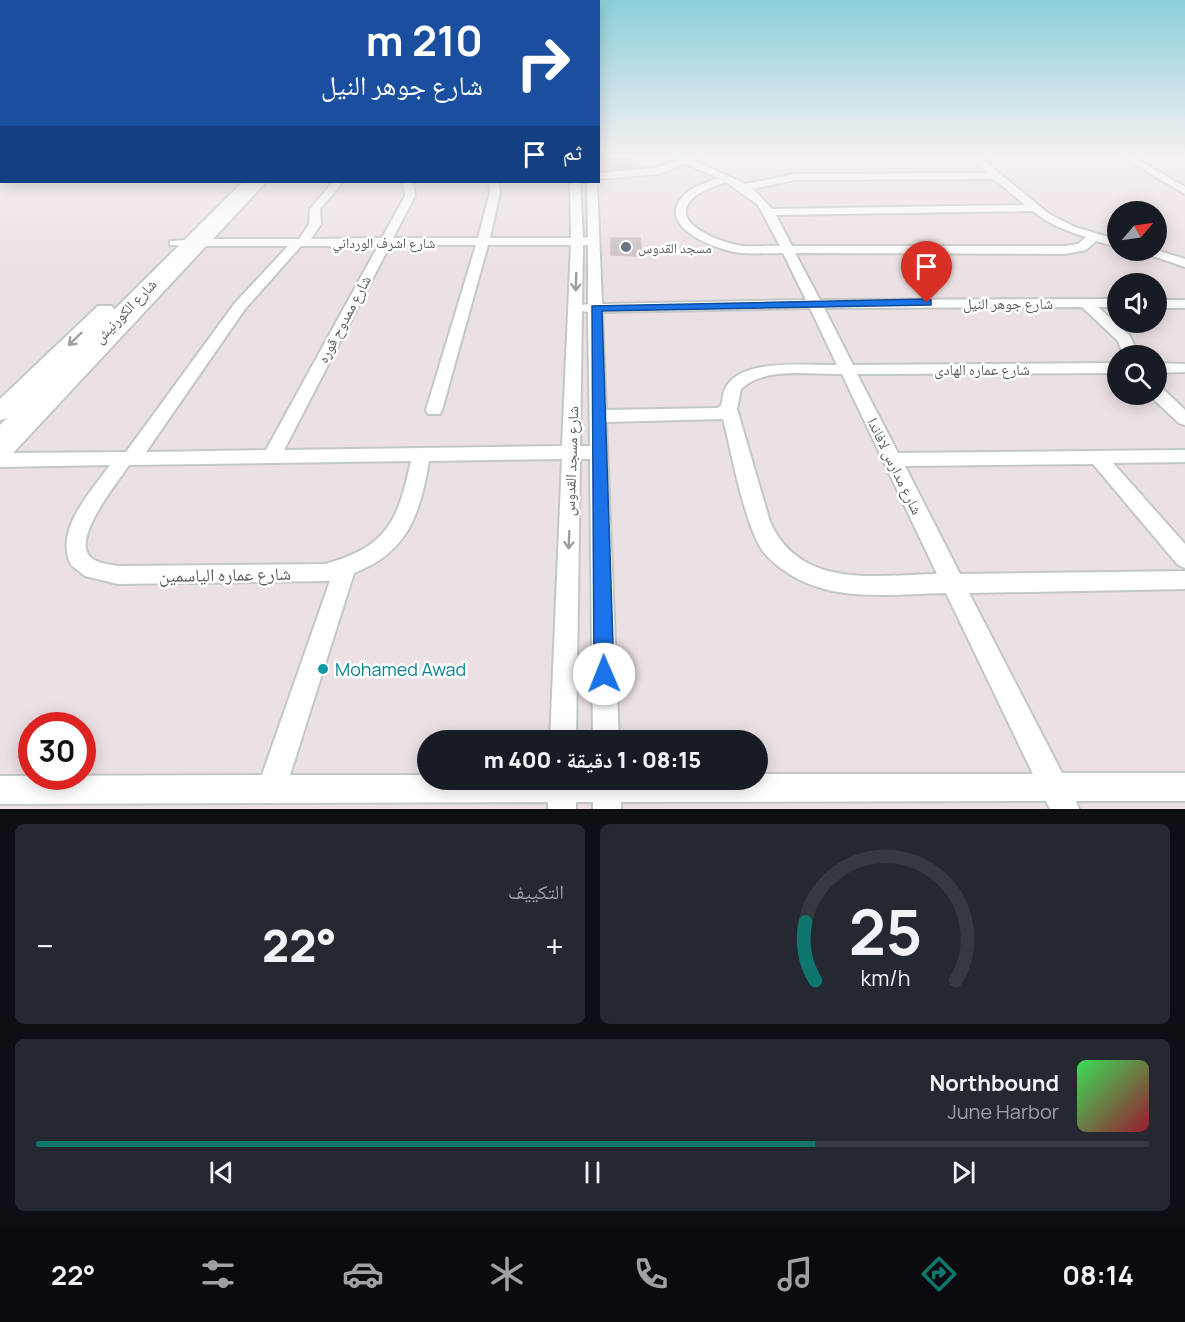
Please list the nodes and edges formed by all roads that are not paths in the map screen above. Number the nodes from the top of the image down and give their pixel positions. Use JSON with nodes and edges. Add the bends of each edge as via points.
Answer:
{"nodes":[{"id":1,"x":229,"y":193,"type":"edge"},
{"id":2,"x":239,"y":193,"type":"edge"},
{"id":3,"x":248,"y":193,"type":"edge"},
{"id":4,"x":329,"y":193,"type":"edge"},
{"id":5,"x":410,"y":193,"type":"edge"},
{"id":6,"x":495,"y":193,"type":"edge"},
{"id":7,"x":577,"y":193,"type":"edge"},
{"id":8,"x":591,"y":193,"type":"edge"},
{"id":9,"x":695,"y":193,"type":"edge"},
{"id":10,"x":751,"y":193,"type":"edge"},
{"id":11,"x":1017,"y":193,"type":"edge"},
{"id":12,"x":1034,"y":207,"type":"junction"},
{"id":13,"x":769,"y":212,"type":"junction"},
{"id":14,"x":1093,"y":237,"type":"junction"},
{"id":15,"x":586,"y":241,"type":"junction"},
{"id":16,"x":1107,"y":241,"type":"edge"},
{"id":17,"x":385,"y":242,"type":"junction"},
{"id":18,"x":483,"y":242,"type":"junction"},
{"id":19,"x":189,"y":243,"type":"junction"},
{"id":20,"x":300,"y":243,"type":"junction"},
{"id":21,"x":789,"y":251,"type":"junction"},
{"id":22,"x":1167,"y":258,"type":"edge"},
{"id":23,"x":1185,"y":263,"type":"edge"},
{"id":24,"x":1185,"y":288,"type":"edge"},
{"id":25,"x":1185,"y":297,"type":"edge"},
{"id":26,"x":1086,"y":303,"type":"junction"},
{"id":27,"x":1107,"y":303,"type":"edge"},
{"id":28,"x":815,"y":304,"type":"junction"},
{"id":29,"x":1167,"y":304,"type":"edge"},
{"id":30,"x":1185,"y":304,"type":"edge"},
{"id":31,"x":575,"y":308,"type":"junction"},
{"id":32,"x":596,"y":308,"type":"junction"},
{"id":33,"x":1127,"y":345,"type":"edge"},
{"id":34,"x":1107,"y":368,"type":"edge"},
{"id":35,"x":1167,"y":368,"type":"edge"},
{"id":36,"x":1182,"y":368,"type":"dead end"},
{"id":37,"x":847,"y":369,"type":"junction"},
{"id":38,"x":1167,"y":402,"type":"edge"},
{"id":39,"x":729,"y":409,"type":"junction"},
{"id":40,"x":434,"y":410,"type":"dead end"},
{"id":41,"x":0,"y":412,"type":"edge"},
{"id":42,"x":599,"y":416,"type":"junction"},
{"id":43,"x":1185,"y":419,"type":"edge"},
{"id":44,"x":0,"y":439,"type":"edge"},
{"id":45,"x":572,"y":452,"type":"junction"},
{"id":46,"x":600,"y":452,"type":"junction"},
{"id":47,"x":422,"y":453,"type":"junction"},
{"id":48,"x":272,"y":456,"type":"junction"},
{"id":49,"x":1185,"y":456,"type":"edge"},
{"id":50,"x":0,"y":458,"type":"edge"},
{"id":51,"x":1098,"y":458,"type":"junction"},
{"id":52,"x":127,"y":459,"type":"junction"},
{"id":53,"x":892,"y":460,"type":"junction"},
{"id":54,"x":1185,"y":559,"type":"edge"},
{"id":55,"x":345,"y":568,"type":"junction"},
{"id":56,"x":1185,"y":580,"type":"edge"},
{"id":57,"x":953,"y":584,"type":"junction"},
{"id":58,"x":563,"y":730,"type":"edge"},
{"id":59,"x":606,"y":730,"type":"edge"},
{"id":60,"x":1185,"y":787,"type":"edge"},
{"id":61,"x":0,"y":790,"type":"edge"},
{"id":62,"x":272,"y":790,"type":"junction"},
{"id":63,"x":562,"y":793,"type":"edge"},
{"id":64,"x":607,"y":793,"type":"edge"},
{"id":65,"x":1059,"y":798,"type":"edge"}],
"edges":[{"from":1,"to":19,"type":"street","name":"شارع الكورنيش"},
{"from":2,"to":19,"type":"street","name":"شارع الكورنيش"},
{"from":3,"to":19,"type":"street"},
{"from":4,"to":20,"type":"street","name":"شارع عماره الياسمين","via":[[315,209],[315,224]]},
{"from":5,"to":17,"type":"street","name":"شارع ممدوح قوره"},
{"from":6,"to":18,"type":"street"},
{"from":7,"to":15,"type":"street","name":"شارع مسجد القدوس"},
{"from":8,"to":15,"type":"street","name":"شارع مسجد القدوس"},
{"from":9,"to":21,"type":"street","via":[[680,211],[686,225],[705,239],[753,251]]},
{"from":10,"to":13,"type":"street","name":"شارع مدارس لافاندا"},
{"from":11,"to":12,"type":"street"},
{"from":12,"to":13,"type":"street"},
{"from":12,"to":14,"type":"street"},
{"from":13,"to":21,"type":"street","name":"شارع مدارس لافاندا"},
{"from":14,"to":16,"type":"street"},
{"from":14,"to":21,"type":"street","via":[[1082,247],[1065,250]]},
{"from":15,"to":18,"type":"street","name":"شارع اشرف الورداني"},
{"from":15,"to":31,"type":"street","name":"شارع مسجد القدوس","one_way":true},
{"from":15,"to":32,"type":"street","name":"شارع مسجد القدوس"},
{"from":17,"to":18,"type":"street","name":"شارع اشرف الورداني"},
{"from":17,"to":20,"type":"street","name":"شارع اشرف الورداني"},
{"from":17,"to":48,"type":"street","name":"شارع ممدوح قوره"},
{"from":18,"to":40,"type":"street"},
{"from":19,"to":20,"type":"street","name":"شارع اشرف الورداني"},
{"from":19,"to":41,"type":"street","name":"شارع الكورنيش","one_way":true},
{"from":19,"to":44,"type":"street","name":"شارع الكورنيش"},
{"from":19,"to":50,"type":"street"},
{"from":20,"to":52,"type":"street","name":"شارع عماره الياسمين","via":[[240,306]]},
{"from":21,"to":28,"type":"street","name":"شارع مدارس لافاندا"},
{"from":22,"to":23,"type":"street"},
{"from":24,"to":25,"type":"street"},
{"from":26,"to":27,"type":"street","name":"شارع جوهر النيل"},
{"from":26,"to":28,"type":"street","name":"شارع جوهر النيل"},
{"from":26,"to":33,"type":"street"},
{"from":28,"to":32,"type":"street","name":"شارع جوهر النيل"},
{"from":28,"to":37,"type":"street","name":"شارع مدارس لافاندا"},
{"from":29,"to":30,"type":"street"},
{"from":31,"to":32,"type":"street","name":"شارع جوهر النيل"},
{"from":31,"to":45,"type":"street","name":"شارع مسجد القدوس"},
{"from":32,"to":42,"type":"street","name":"شارع مسجد القدوس"},
{"from":34,"to":37,"type":"street","name":"شارع عماره الهادى"},
{"from":35,"to":36,"type":"street"},
{"from":37,"to":39,"type":"street","name":"شارع عماره الهادى","via":[[751,375],[732,388]]},
{"from":37,"to":53,"type":"street","name":"شارع مدارس لافاندا"},
{"from":38,"to":43,"type":"street"},
{"from":39,"to":42,"type":"street","via":[[716,414]]},
{"from":39,"to":57,"type":"street","via":[[763,533],[791,565],[835,584]]},
{"from":42,"to":46,"type":"street","name":"شارع مسجد القدوس"},
{"from":45,"to":46,"type":"street"},
{"from":45,"to":47,"type":"street"},
{"from":45,"to":58,"type":"street","name":"شارع مسجد القدوس","one_way":true},
{"from":46,"to":59,"type":"street","name":"شارع مسجد القدوس"},
{"from":47,"to":48,"type":"street"},
{"from":47,"to":55,"type":"street","name":"شارع عماره الياسمين","via":[[402,524],[376,551]]},
{"from":48,"to":52,"type":"street"},
{"from":49,"to":51,"type":"street"},
{"from":50,"to":52,"type":"street"},
{"from":51,"to":53,"type":"street"},
{"from":51,"to":54,"type":"street"},
{"from":52,"to":55,"type":"street","name":"شارع عماره الياسمين","via":[[74,538],[78,561],[87,569],[118,575],[325,573]]},
{"from":53,"to":57,"type":"street","name":"شارع مدارس لافاندا"},
{"from":55,"to":62,"type":"street"},
{"from":56,"to":57,"type":"street"},
{"from":57,"to":65,"type":"street","name":"شارع مدارس لافاندا"},
{"from":60,"to":65,"type":"street"},
{"from":61,"to":62,"type":"street"},
{"from":62,"to":63,"type":"street"},
{"from":63,"to":64,"type":"street"},
{"from":64,"to":65,"type":"street"}]}
